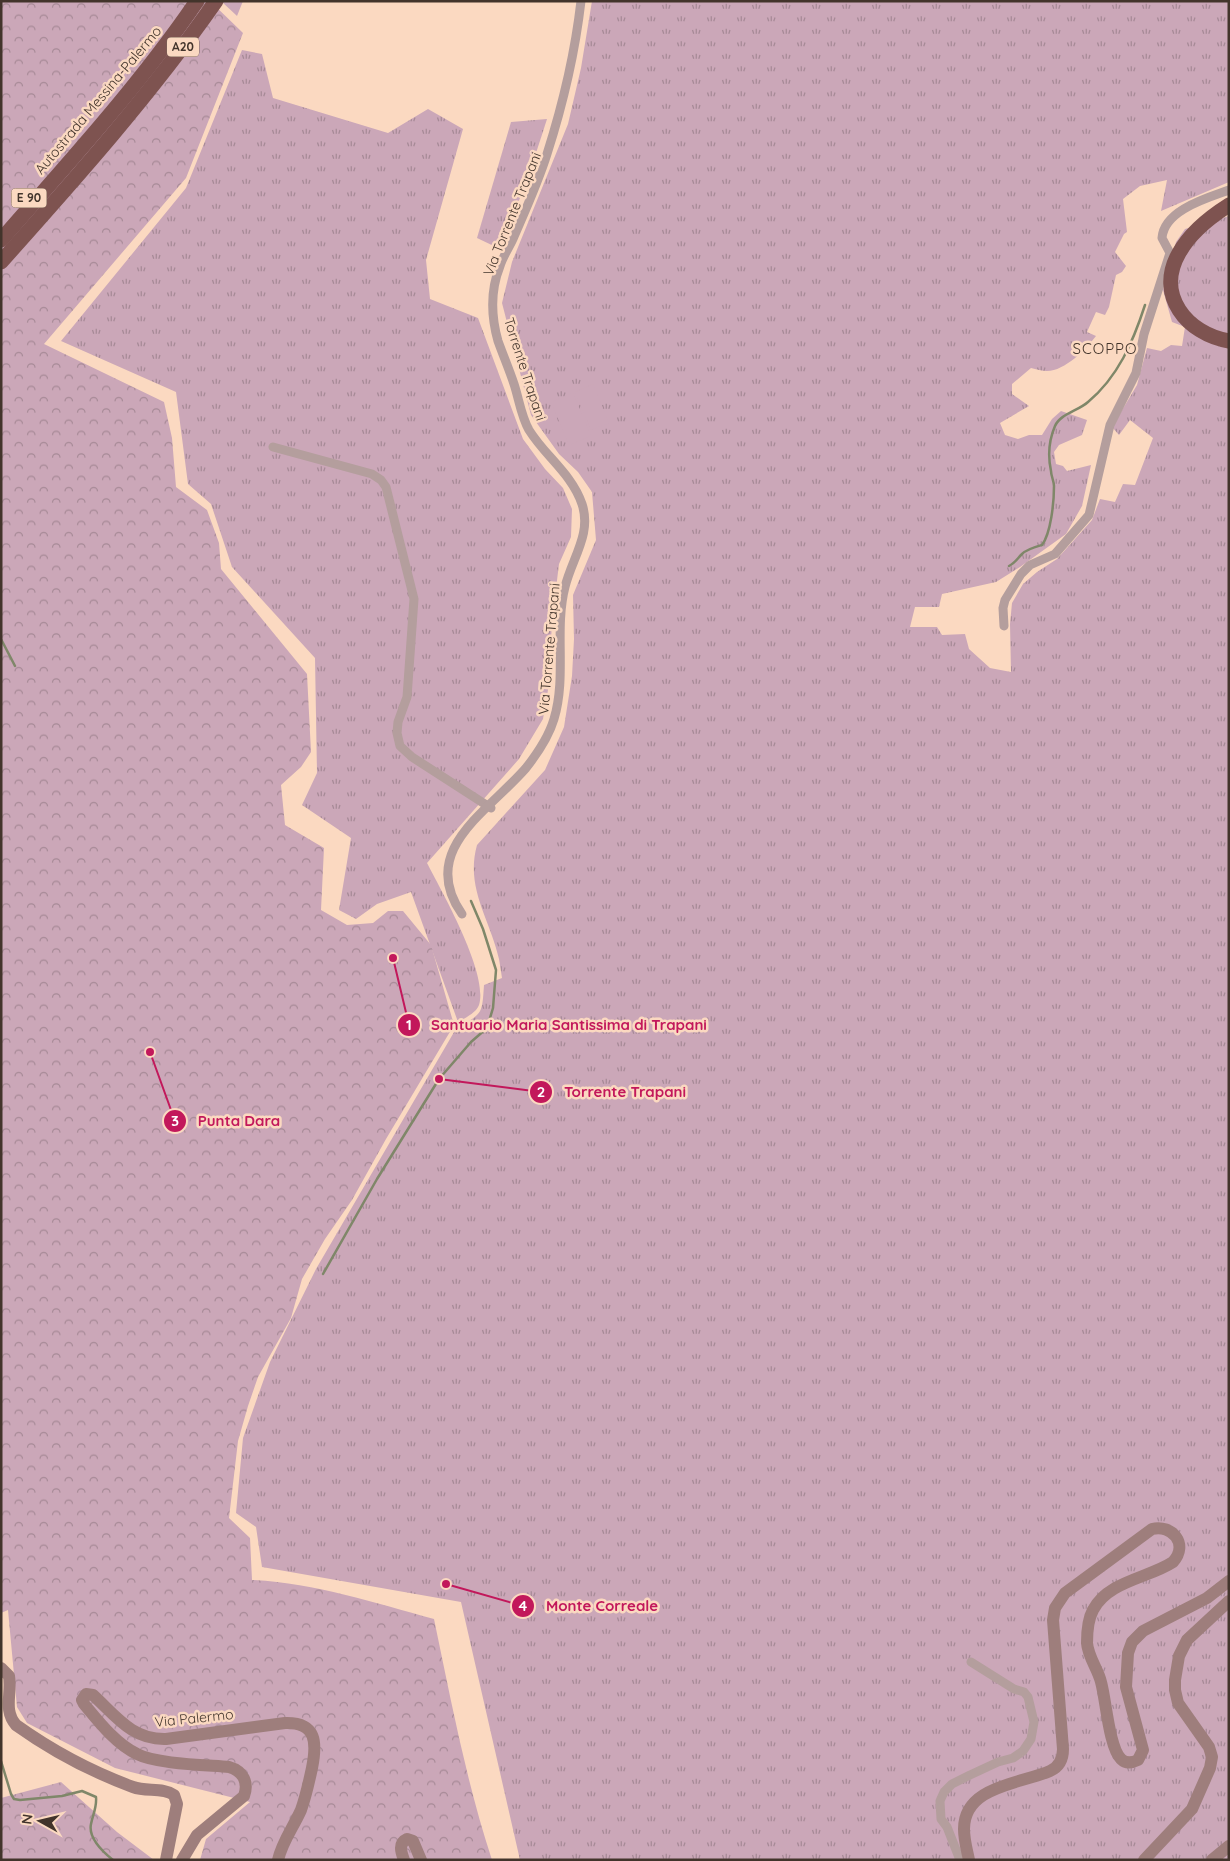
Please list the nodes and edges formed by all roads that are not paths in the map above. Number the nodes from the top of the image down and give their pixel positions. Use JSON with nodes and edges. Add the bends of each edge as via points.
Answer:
{"nodes":[{"id":1,"x":197,"y":1,"type":"edge"},
{"id":2,"x":216,"y":1,"type":"edge"},
{"id":3,"x":583,"y":1,"type":"edge"},
{"id":4,"x":88,"y":153,"type":"junction"},
{"id":5,"x":58,"y":174,"type":"junction"},
{"id":6,"x":70,"y":184,"type":"junction"},
{"id":7,"x":1229,"y":190,"type":"edge"},
{"id":8,"x":1229,"y":205,"type":"edge"},
{"id":9,"x":1229,"y":214,"type":"edge"},
{"id":10,"x":1,"y":224,"type":"edge"},
{"id":11,"x":1,"y":240,"type":"edge"},
{"id":12,"x":1,"y":262,"type":"edge"},
{"id":13,"x":1,"y":275,"type":"edge"},
{"id":14,"x":1229,"y":333,"type":"edge"},
{"id":15,"x":1229,"y":341,"type":"edge"},
{"id":16,"x":273,"y":447,"type":"dead end"},
{"id":17,"x":1004,"y":626,"type":"dead end"},
{"id":18,"x":490,"y":807,"type":"junction"},
{"id":19,"x":462,"y":914,"type":"dead end"},
{"id":20,"x":1229,"y":1581,"type":"edge"},
{"id":21,"x":1229,"y":1601,"type":"edge"},
{"id":22,"x":972,"y":1662,"type":"dead end"},
{"id":23,"x":1,"y":1668,"type":"edge"},
{"id":24,"x":1229,"y":1846,"type":"edge"},
{"id":25,"x":166,"y":1860,"type":"edge"},
{"id":26,"x":182,"y":1860,"type":"edge"},
{"id":27,"x":278,"y":1860,"type":"edge"},
{"id":28,"x":404,"y":1860,"type":"edge"},
{"id":29,"x":421,"y":1860,"type":"edge"},
{"id":30,"x":960,"y":1860,"type":"edge"},
{"id":31,"x":969,"y":1860,"type":"edge"},
{"id":32,"x":1144,"y":1860,"type":"edge"},
{"id":33,"x":1212,"y":1860,"type":"edge"}],
"edges":[{"from":1,"to":4,"type":"highway","name":"Autostrada Messina-Palermo","number":"A20"},
{"from":2,"to":4,"type":"highway","name":"Autostrada Messina-Palermo","number":"A20","via":[[150,91]]},
{"from":3,"to":18,"type":"street","name":"Via Torrente Trapani","via":[[563,115],[542,181],[503,266],[496,305],[502,340],[530,422],[542,442],[577,482],[586,504],[588,530],[567,590],[556,723],[530,769]]},
{"from":4,"to":5,"type":"highway","name":"Autostrada Messina-Palermo","number":"A20"},
{"from":4,"to":6,"type":"highway","name":"Autostrada Messina-Palermo","number":"A20"},
{"from":5,"to":10,"type":"highway","number":"E 90"},
{"from":5,"to":11,"type":"highway","name":"Autostrada Messina-Palermo","number":"A20"},
{"from":6,"to":12,"type":"highway","name":"Autostrada Messina-Palermo","number":"A20"},
{"from":6,"to":13,"type":"highway","via":[[46,224]]},
{"from":7,"to":17,"type":"street","via":[[1204,199],[1168,220],[1162,238],[1170,253],[1144,334],[1136,373],[1110,424],[1089,515],[1055,554],[1030,565],[1021,574],[1005,600]]},
{"from":8,"to":15,"type":"highway","via":[[1203,224],[1183,246],[1175,261],[1171,281],[1174,300],[1184,317],[1204,334]]},
{"from":9,"to":14,"type":"highway","via":[[1189,251],[1178,281],[1190,312],[1208,326]]},
{"from":16,"to":18,"type":"street","via":[[378,476],[386,487],[414,599],[407,697],[397,728],[398,742],[412,757]]},
{"from":18,"to":19,"type":"street","name":"Via Torrente Trapani","via":[[454,852],[452,876]]},
{"from":20,"to":31,"type":"main road","via":[[1207,1598],[1143,1631],[1132,1642],[1128,1653],[1126,1687],[1143,1750],[1138,1760],[1130,1763],[1119,1756],[1109,1726],[1102,1683],[1088,1649],[1090,1619],[1096,1605],[1112,1591],[1173,1562],[1179,1552],[1179,1540],[1166,1529],[1152,1529],[1062,1597],[1052,1620],[1063,1749],[1061,1761],[1050,1772],[996,1789],[974,1802],[964,1824]]},
{"from":21,"to":32,"type":"main road","via":[[1187,1640],[1179,1656],[1175,1680],[1180,1707],[1209,1747],[1212,1757],[1210,1768],[1192,1809]]},
{"from":22,"to":30,"type":"street","via":[[1024,1692],[1034,1722],[1031,1739],[1023,1752],[952,1784],[944,1792],[940,1800],[941,1820]]},
{"from":23,"to":25,"type":"main road","via":[[8,1676],[8,1708],[16,1725],[72,1759],[132,1786],[174,1795],[177,1804]]},
{"from":24,"to":33,"type":"main road"},
{"from":26,"to":27,"type":"main road","name":"Via Palermo","via":[[197,1835],[244,1796],[244,1776],[229,1767],[156,1760],[139,1755],[119,1741],[84,1704],[82,1700],[86,1694],[93,1695],[134,1732],[150,1738],[166,1739],[285,1723],[308,1729],[315,1744],[309,1782]]},
{"from":28,"to":29,"type":"main road","via":[[401,1845],[407,1839],[413,1841]]}]}
